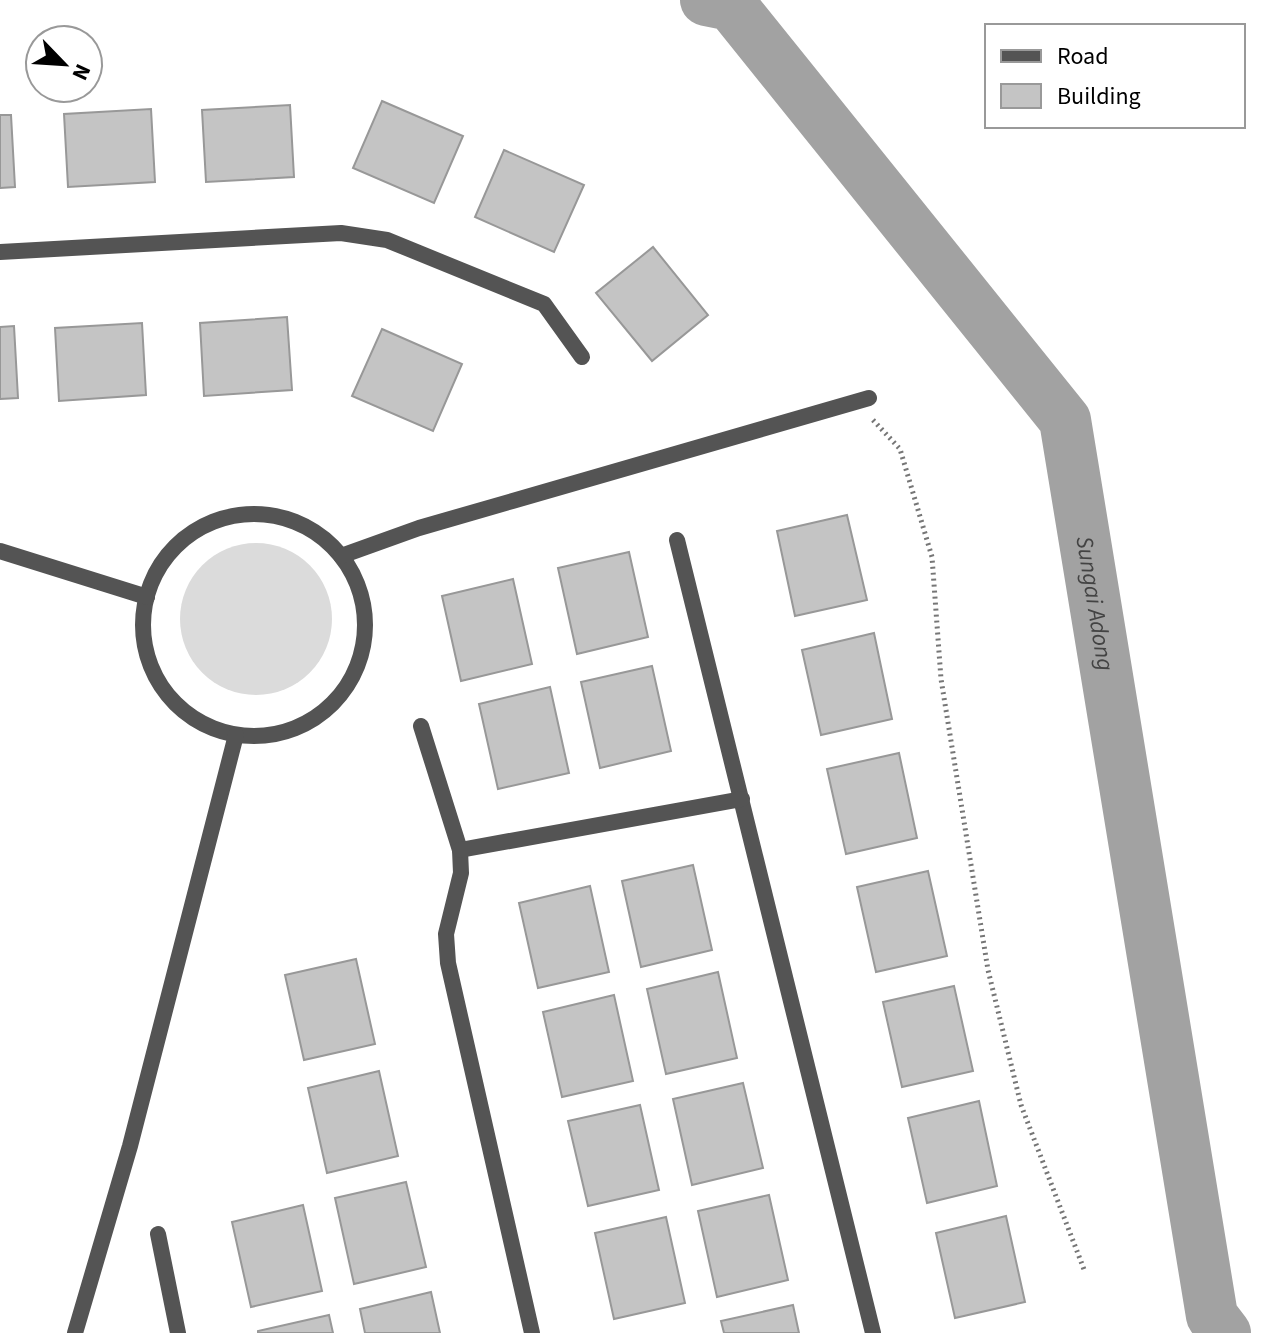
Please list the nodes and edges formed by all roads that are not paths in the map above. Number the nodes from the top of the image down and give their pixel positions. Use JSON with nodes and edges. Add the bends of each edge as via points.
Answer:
{"nodes":[{"id":1,"x":0,"y":252,"type":"edge"},
{"id":2,"x":582,"y":357,"type":"dead end"},
{"id":3,"x":862,"y":400,"type":"road end"},
{"id":4,"x":677,"y":540,"type":"dead end"},
{"id":5,"x":0,"y":551,"type":"edge"},
{"id":6,"x":341,"y":556,"type":"junction"},
{"id":7,"x":147,"y":597,"type":"junction"},
{"id":8,"x":421,"y":726,"type":"dead end"},
{"id":9,"x":236,"y":735,"type":"junction"},
{"id":10,"x":742,"y":799,"type":"junction"},
{"id":11,"x":460,"y":850,"type":"junction"},
{"id":12,"x":158,"y":1234,"type":"dead end"},
{"id":13,"x":75,"y":1333,"type":"edge"},
{"id":14,"x":178,"y":1333,"type":"edge"},
{"id":15,"x":532,"y":1333,"type":"edge"},
{"id":16,"x":873,"y":1333,"type":"edge"}],
"edges":[{"from":1,"to":2,"type":"street","via":[[341,233],[387,240],[544,304]]},
{"from":3,"to":6,"type":"street","via":[[419,528]]},
{"from":4,"to":10,"type":"street"},
{"from":5,"to":7,"type":"street"},
{"from":6,"to":7,"type":"street","via":[[307,527],[286,519],[221,519],[166,557]]},
{"from":6,"to":9,"type":"street","via":[[358,588],[364,624],[351,678],[327,709],[303,725],[275,735]]},
{"from":7,"to":9,"type":"street","via":[[143,638],[167,695],[197,722]]},
{"from":8,"to":11,"type":"street"},
{"from":9,"to":13,"type":"street","via":[[130,1146]]},
{"from":10,"to":11,"type":"street"},
{"from":10,"to":16,"type":"street"},
{"from":11,"to":15,"type":"street","via":[[461,873],[446,934],[448,963]]},
{"from":12,"to":14,"type":"street"}]}
